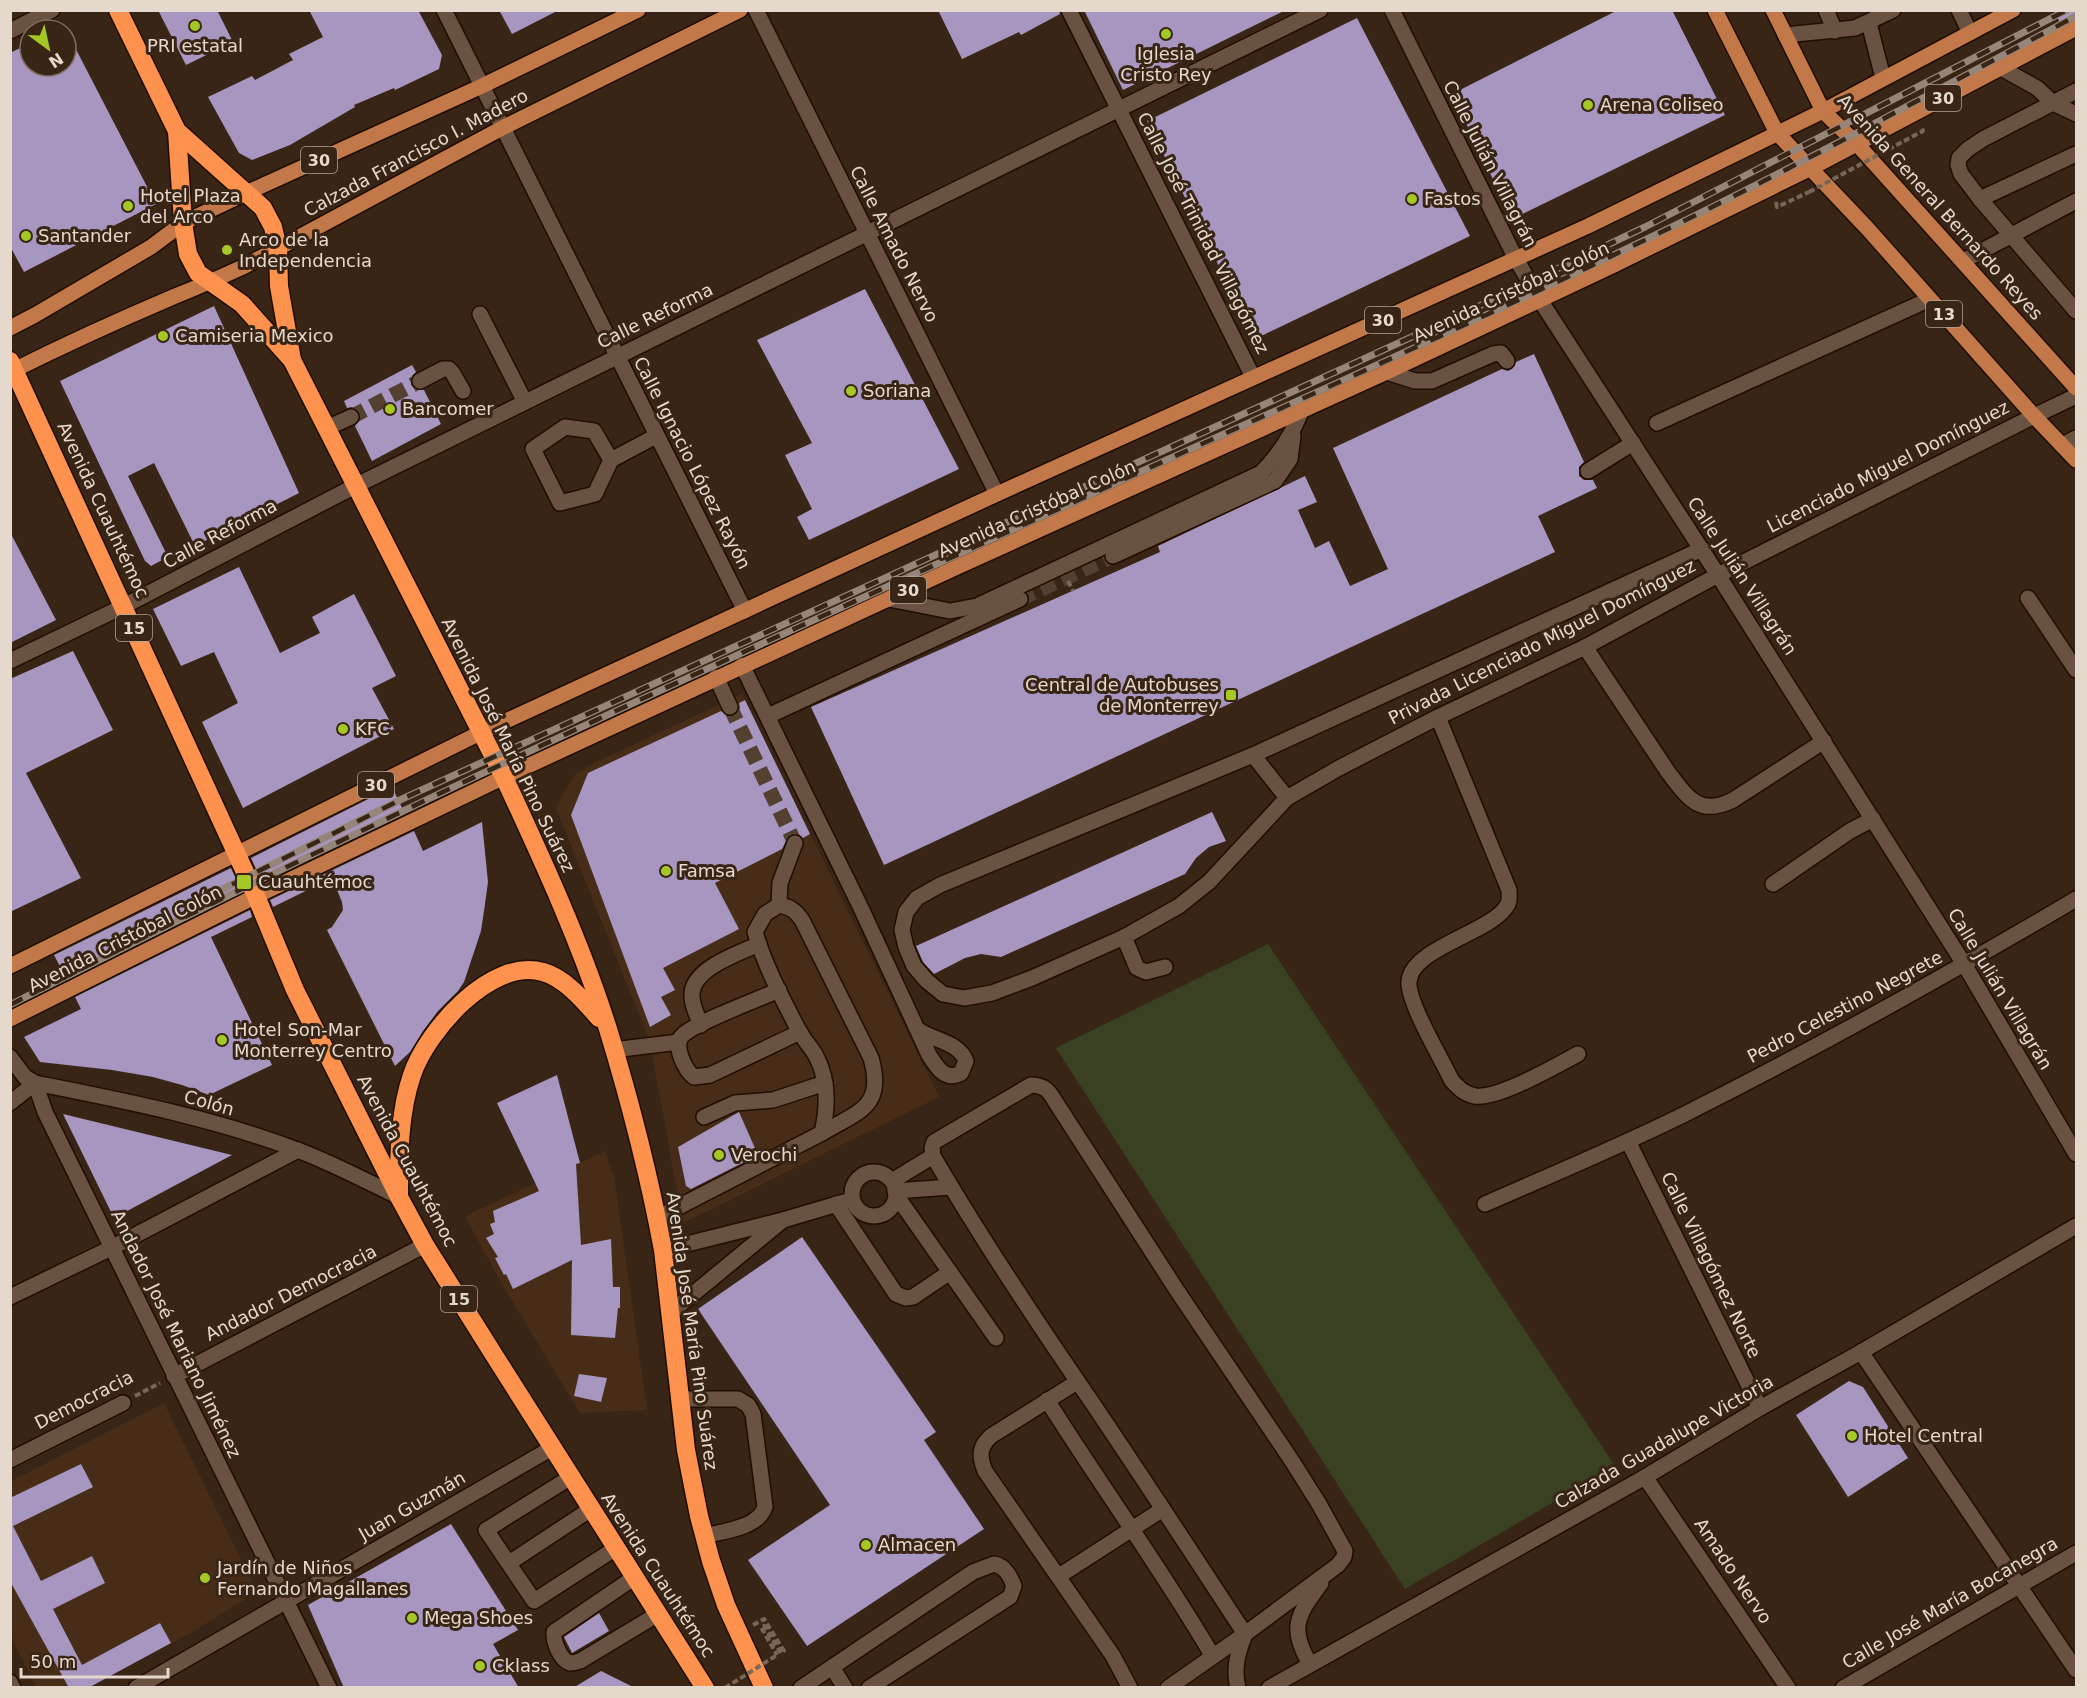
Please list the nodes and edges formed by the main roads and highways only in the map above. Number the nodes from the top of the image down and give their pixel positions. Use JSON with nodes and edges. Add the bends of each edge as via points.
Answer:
{"nodes":[{"id":1,"x":118,"y":10,"type":"edge"},
{"id":2,"x":638,"y":10,"type":"edge"},
{"id":3,"x":740,"y":10,"type":"edge"},
{"id":4,"x":1715,"y":10,"type":"edge"},
{"id":5,"x":1773,"y":10,"type":"edge"},
{"id":6,"x":2012,"y":11,"type":"edge"},
{"id":7,"x":2076,"y":28,"type":"edge"},
{"id":8,"x":1823,"y":111,"type":"junction"},
{"id":9,"x":177,"y":131,"type":"junction"},
{"id":10,"x":1777,"y":133,"type":"junction"},
{"id":11,"x":1857,"y":144,"type":"junction"},
{"id":12,"x":1809,"y":169,"type":"junction"},
{"id":13,"x":246,"y":193,"type":"junction"},
{"id":14,"x":183,"y":223,"type":"junction"},
{"id":15,"x":278,"y":249,"type":"junction"},
{"id":16,"x":210,"y":283,"type":"junction"},
{"id":17,"x":10,"y":328,"type":"edge"},
{"id":18,"x":292,"y":360,"type":"junction"},
{"id":19,"x":12,"y":367,"type":"edge"},
{"id":20,"x":2074,"y":381,"type":"edge"},
{"id":21,"x":2076,"y":460,"type":"edge"},
{"id":22,"x":482,"y":732,"type":"junction"},
{"id":23,"x":504,"y":777,"type":"junction"},
{"id":24,"x":236,"y":855,"type":"junction"},
{"id":25,"x":256,"y":896,"type":"junction"},
{"id":26,"x":10,"y":966,"type":"edge"},
{"id":27,"x":10,"y":1019,"type":"edge"},
{"id":28,"x":608,"y":1028,"type":"junction"},
{"id":29,"x":399,"y":1197,"type":"junction"},
{"id":30,"x":700,"y":1685,"type":"edge"},
{"id":31,"x":764,"y":1688,"type":"edge"}],
"edges":[{"from":1,"to":9,"type":"highway","name":"Avenida José María Pino Suárez"},
{"from":2,"to":13,"type":"main road","name":"Calzada Francisco I. Madero","number":"30"},
{"from":3,"to":15,"type":"main road","name":"Calzada Francisco I. Madero","via":[[504,127]]},
{"from":4,"to":10,"type":"main road","number":"13"},
{"from":5,"to":8,"type":"main road","name":"Avenida General Bernardo Reyes"},
{"from":6,"to":8,"type":"main road","name":"Avenida Cristóbal Colón","number":"30"},
{"from":7,"to":11,"type":"main road","name":"Avenida Cristóbal Colón","number":"30"},
{"from":8,"to":10,"type":"main road","name":"Avenida Cristóbal Colón","number":"30"},
{"from":8,"to":11,"type":"main road","name":"Avenida General Bernardo Reyes"},
{"from":9,"to":13,"type":"highway","name":"Avenida José María Pino Suárez"},
{"from":9,"to":14,"type":"highway","name":"Avenida José María Pino Suárez"},
{"from":10,"to":12,"type":"main road","number":"13"},
{"from":10,"to":22,"type":"main road","name":"Avenida Cristóbal Colón","number":"30","via":[[1516,260]]},
{"from":11,"to":12,"type":"main road","name":"Avenida Cristóbal Colón","number":"30"},
{"from":11,"to":20,"type":"main road","name":"Avenida General Bernardo Reyes"},
{"from":12,"to":21,"type":"main road","number":"13"},
{"from":12,"to":23,"type":"main road","name":"Avenida Cristóbal Colón","number":"30","via":[[1387,372]]},
{"from":13,"to":14,"type":"main road","name":"Calzada Francisco I. Madero","number":"30"},
{"from":13,"to":15,"type":"highway","name":"Avenida José María Pino Suárez","via":[[263,208]]},
{"from":14,"to":16,"type":"highway","name":"Avenida José María Pino Suárez","via":[[188,255],[198,273]]},
{"from":14,"to":17,"type":"main road","name":"Calzada Francisco I. Madero","number":"30","via":[[150,247]]},
{"from":15,"to":16,"type":"main road","name":"Calzada Francisco I. Madero"},
{"from":15,"to":18,"type":"highway","name":"Avenida José María Pino Suárez","via":[[279,286]]},
{"from":16,"to":18,"type":"highway","name":"Avenida José María Pino Suárez","via":[[242,304]]},
{"from":16,"to":19,"type":"main road","name":"Calzada Francisco I. Madero"},
{"from":18,"to":22,"type":"highway","name":"Avenida José María Pino Suárez"},
{"from":19,"to":24,"type":"highway","name":"Avenida Cuauhtémoc","number":"15"},
{"from":22,"to":23,"type":"highway","name":"Avenida José María Pino Suárez"},
{"from":22,"to":24,"type":"main road","name":"Avenida Cristóbal Colón","number":"30"},
{"from":23,"to":25,"type":"main road","name":"Avenida Cristóbal Colón","number":"30"},
{"from":23,"to":28,"type":"highway","name":"Avenida José María Pino Suárez","via":[[555,892]]},
{"from":24,"to":25,"type":"highway","name":"Avenida Cuauhtémoc","number":"15"},
{"from":24,"to":26,"type":"main road","name":"Avenida Cristóbal Colón","number":"30"},
{"from":25,"to":27,"type":"main road","name":"Avenida Cristóbal Colón","number":"30"},
{"from":25,"to":29,"type":"highway","name":"Avenida Cuauhtémoc","number":"15","via":[[295,990]]},
{"from":28,"to":29,"type":"highway","via":[[573,991],[545,972],[527,969],[507,973],[483,987],[442,1025],[413,1073],[404,1103]]},
{"from":28,"to":31,"type":"highway","name":"Avenida José María Pino Suárez","via":[[657,1218],[686,1450],[704,1536],[726,1605]]},
{"from":29,"to":30,"type":"highway","name":"Avenida Cuauhtémoc","number":"15","via":[[425,1245]]}]}
